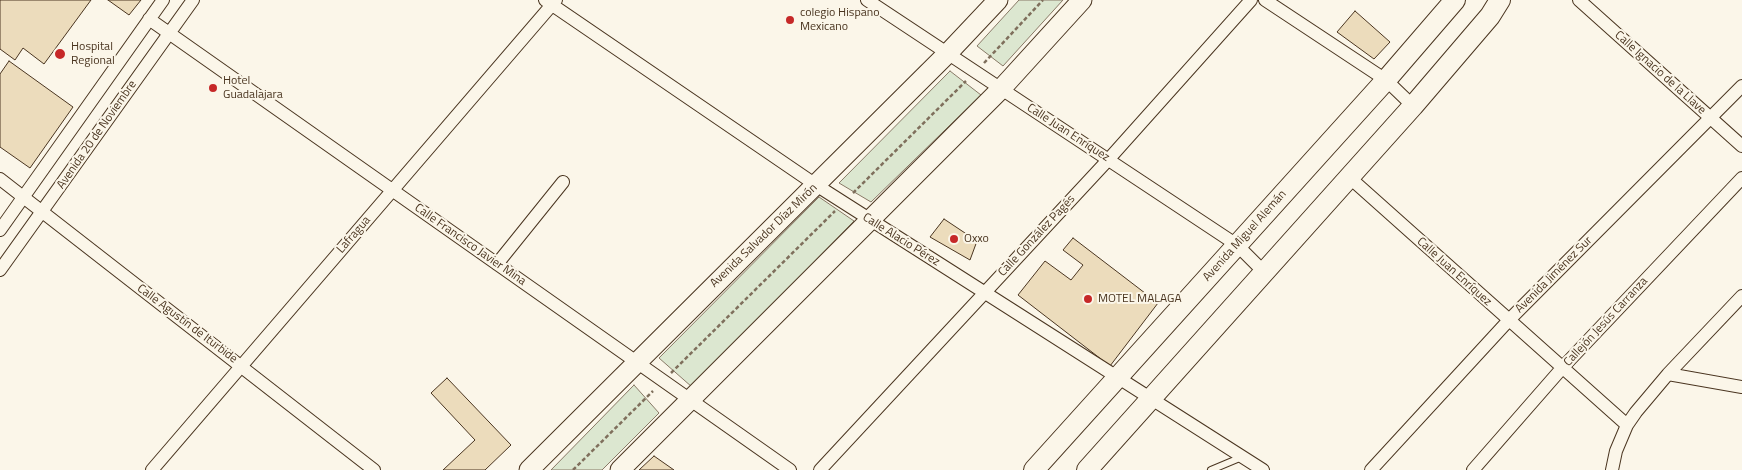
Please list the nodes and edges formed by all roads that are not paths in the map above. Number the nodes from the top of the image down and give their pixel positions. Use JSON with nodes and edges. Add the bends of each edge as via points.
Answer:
{"nodes":[{"id":1,"x":163,"y":0,"type":"edge"},
{"id":2,"x":193,"y":0,"type":"edge"},
{"id":3,"x":867,"y":0,"type":"edge"},
{"id":4,"x":998,"y":0,"type":"edge"},
{"id":5,"x":1082,"y":0,"type":"edge"},
{"id":6,"x":1251,"y":0,"type":"edge"},
{"id":7,"x":1265,"y":0,"type":"edge"},
{"id":8,"x":1455,"y":0,"type":"edge"},
{"id":9,"x":1510,"y":0,"type":"edge"},
{"id":10,"x":1578,"y":0,"type":"edge"},
{"id":11,"x":551,"y":1,"type":"edge"},
{"id":12,"x":1495,"y":8,"type":"edge"},
{"id":13,"x":149,"y":19,"type":"junction"},
{"id":14,"x":169,"y":34,"type":"junction"},
{"id":15,"x":948,"y":53,"type":"junction"},
{"id":16,"x":1386,"y":80,"type":"junction"},
{"id":17,"x":1742,"y":86,"type":"edge"},
{"id":18,"x":1001,"y":90,"type":"junction"},
{"id":19,"x":1413,"y":106,"type":"junction"},
{"id":20,"x":1710,"y":118,"type":"junction"},
{"id":21,"x":1742,"y":146,"type":"edge"},
{"id":22,"x":1108,"y":160,"type":"junction"},
{"id":23,"x":1349,"y":177,"type":"junction"},
{"id":24,"x":1742,"y":178,"type":"edge"},
{"id":25,"x":0,"y":179,"type":"edge"},
{"id":26,"x":563,"y":182,"type":"dead end"},
{"id":27,"x":816,"y":185,"type":"junction"},
{"id":28,"x":392,"y":190,"type":"junction"},
{"id":29,"x":23,"y":198,"type":"junction"},
{"id":30,"x":41,"y":213,"type":"junction"},
{"id":31,"x":871,"y":221,"type":"junction"},
{"id":32,"x":0,"y":230,"type":"edge"},
{"id":33,"x":1237,"y":244,"type":"junction"},
{"id":34,"x":497,"y":264,"type":"junction"},
{"id":35,"x":0,"y":270,"type":"edge"},
{"id":36,"x":1264,"y":272,"type":"junction"},
{"id":37,"x":985,"y":291,"type":"junction"},
{"id":38,"x":1742,"y":296,"type":"edge"},
{"id":39,"x":1509,"y":320,"type":"junction"},
{"id":40,"x":636,"y":362,"type":"junction"},
{"id":41,"x":241,"y":366,"type":"junction"},
{"id":42,"x":1563,"y":367,"type":"junction"},
{"id":43,"x":1668,"y":374,"type":"junction"},
{"id":44,"x":1119,"y":378,"type":"junction"},
{"id":45,"x":1742,"y":386,"type":"edge"},
{"id":46,"x":1150,"y":398,"type":"junction"},
{"id":47,"x":692,"y":400,"type":"junction"},
{"id":48,"x":1627,"y":425,"type":"junction"},
{"id":49,"x":1243,"y":457,"type":"junction"},
{"id":50,"x":152,"y":470,"type":"edge"},
{"id":51,"x":374,"y":470,"type":"edge"},
{"id":52,"x":529,"y":470,"type":"edge"},
{"id":53,"x":620,"y":470,"type":"edge"},
{"id":54,"x":790,"y":470,"type":"edge"},
{"id":55,"x":820,"y":470,"type":"edge"},
{"id":56,"x":1034,"y":470,"type":"edge"},
{"id":57,"x":1087,"y":470,"type":"edge"},
{"id":58,"x":1211,"y":470,"type":"edge"},
{"id":59,"x":1263,"y":470,"type":"edge"},
{"id":60,"x":1371,"y":470,"type":"edge"},
{"id":61,"x":1473,"y":470,"type":"edge"},
{"id":62,"x":1612,"y":470,"type":"edge"}],
"edges":[{"from":1,"to":13,"type":"street","name":"Avenida 20 de Noviembre"},
{"from":2,"to":14,"type":"street","name":"Avenida 20 de Noviembre"},
{"from":3,"to":15,"type":"street","name":"Calle Juan Enríquez"},
{"from":4,"to":15,"type":"main road","name":"Avenida Salvador Díaz Mirón"},
{"from":5,"to":18,"type":"main road"},
{"from":6,"to":22,"type":"street","name":"Calle González Pagés"},
{"from":7,"to":16,"type":"street"},
{"from":8,"to":16,"type":"main road","name":"Avenida Miguel Alemán"},
{"from":9,"to":12,"type":"main road"},
{"from":10,"to":20,"type":"street","name":"Calle Ignacio de la Llave"},
{"from":11,"to":27,"type":"street","name":"Calle Alacio Pérez"},
{"from":11,"to":28,"type":"street","name":"Lafragua"},
{"from":12,"to":19,"type":"main road"},
{"from":13,"to":14,"type":"street","name":"Calle Francisco Javier Mina"},
{"from":13,"to":29,"type":"street","name":"Avenida 20 de Noviembre"},
{"from":14,"to":28,"type":"street","name":"Calle Francisco Javier Mina"},
{"from":14,"to":30,"type":"street","name":"Avenida 20 de Noviembre"},
{"from":15,"to":18,"type":"street","name":"Calle Juan Enríquez"},
{"from":15,"to":27,"type":"main road","name":"Avenida Salvador Díaz Mirón"},
{"from":16,"to":19,"type":"street"},
{"from":16,"to":33,"type":"main road","name":"Avenida Miguel Alemán"},
{"from":17,"to":20,"type":"street","name":"Avenida Jiménez Sur"},
{"from":18,"to":22,"type":"street","name":"Calle Juan Enríquez"},
{"from":18,"to":31,"type":"main road"},
{"from":19,"to":23,"type":"main road"},
{"from":20,"to":21,"type":"street","name":"Calle Ignacio de la Llave"},
{"from":20,"to":39,"type":"street","name":"Avenida Jiménez Sur"},
{"from":22,"to":33,"type":"street","name":"Calle Juan Enríquez"},
{"from":22,"to":37,"type":"street","name":"Calle González Pagés"},
{"from":23,"to":36,"type":"main road"},
{"from":23,"to":39,"type":"street","name":"Calle Juan Enríquez"},
{"from":24,"to":42,"type":"street","name":"Callejón Jesús Carranza"},
{"from":25,"to":29,"type":"street","name":"Calle Agustín de Iturbide"},
{"from":26,"to":34,"type":"street"},
{"from":27,"to":31,"type":"street","name":"Calle Alacio Pérez"},
{"from":27,"to":40,"type":"main road","name":"Avenida Salvador Díaz Mirón"},
{"from":28,"to":34,"type":"street","name":"Calle Francisco Javier Mina"},
{"from":28,"to":41,"type":"street","name":"Lafragua"},
{"from":29,"to":30,"type":"street","name":"Calle Agustín de Iturbide"},
{"from":29,"to":32,"type":"street","name":"Avenida 20 de Noviembre"},
{"from":30,"to":35,"type":"street","name":"Avenida 20 de Noviembre"},
{"from":30,"to":41,"type":"street","name":"Calle Agustín de Iturbide"},
{"from":31,"to":37,"type":"street","name":"Calle Alacio Pérez"},
{"from":31,"to":47,"type":"main road"},
{"from":33,"to":36,"type":"street","name":"Calle Juan Enríquez"},
{"from":33,"to":44,"type":"main road","name":"Avenida Miguel Alemán"},
{"from":34,"to":40,"type":"street","name":"Calle Francisco Javier Mina"},
{"from":36,"to":46,"type":"main road"},
{"from":37,"to":44,"type":"street","name":"Calle Alacio Pérez"},
{"from":37,"to":55,"type":"street","name":"Calle González Pagés"},
{"from":38,"to":43,"type":"street"},
{"from":39,"to":42,"type":"street","name":"Calle Juan Enríquez"},
{"from":39,"to":60,"type":"street","name":"Avenida Jiménez Sur"},
{"from":40,"to":47,"type":"street","name":"Calle Francisco Javier Mina"},
{"from":40,"to":52,"type":"main road","name":"Avenida Salvador Díaz Mirón"},
{"from":41,"to":50,"type":"street","name":"Lafragua"},
{"from":41,"to":51,"type":"street","name":"Calle Agustín de Iturbide"},
{"from":42,"to":48,"type":"street","name":"Calle Juan Enríquez"},
{"from":42,"to":61,"type":"street","name":"Callejón Jesús Carranza"},
{"from":43,"to":45,"type":"street"},
{"from":43,"to":48,"type":"street"},
{"from":44,"to":46,"type":"street","name":"Calle Alacio Pérez"},
{"from":44,"to":56,"type":"main road","name":"Avenida Miguel Alemán"},
{"from":46,"to":49,"type":"street","name":"Calle Alacio Pérez"},
{"from":46,"to":57,"type":"main road"},
{"from":47,"to":53,"type":"main road"},
{"from":47,"to":54,"type":"street","name":"Calle Francisco Javier Mina"},
{"from":48,"to":62,"type":"street"},
{"from":49,"to":58,"type":"lane"},
{"from":49,"to":59,"type":"street","name":"Calle Alacio Pérez"}]}
